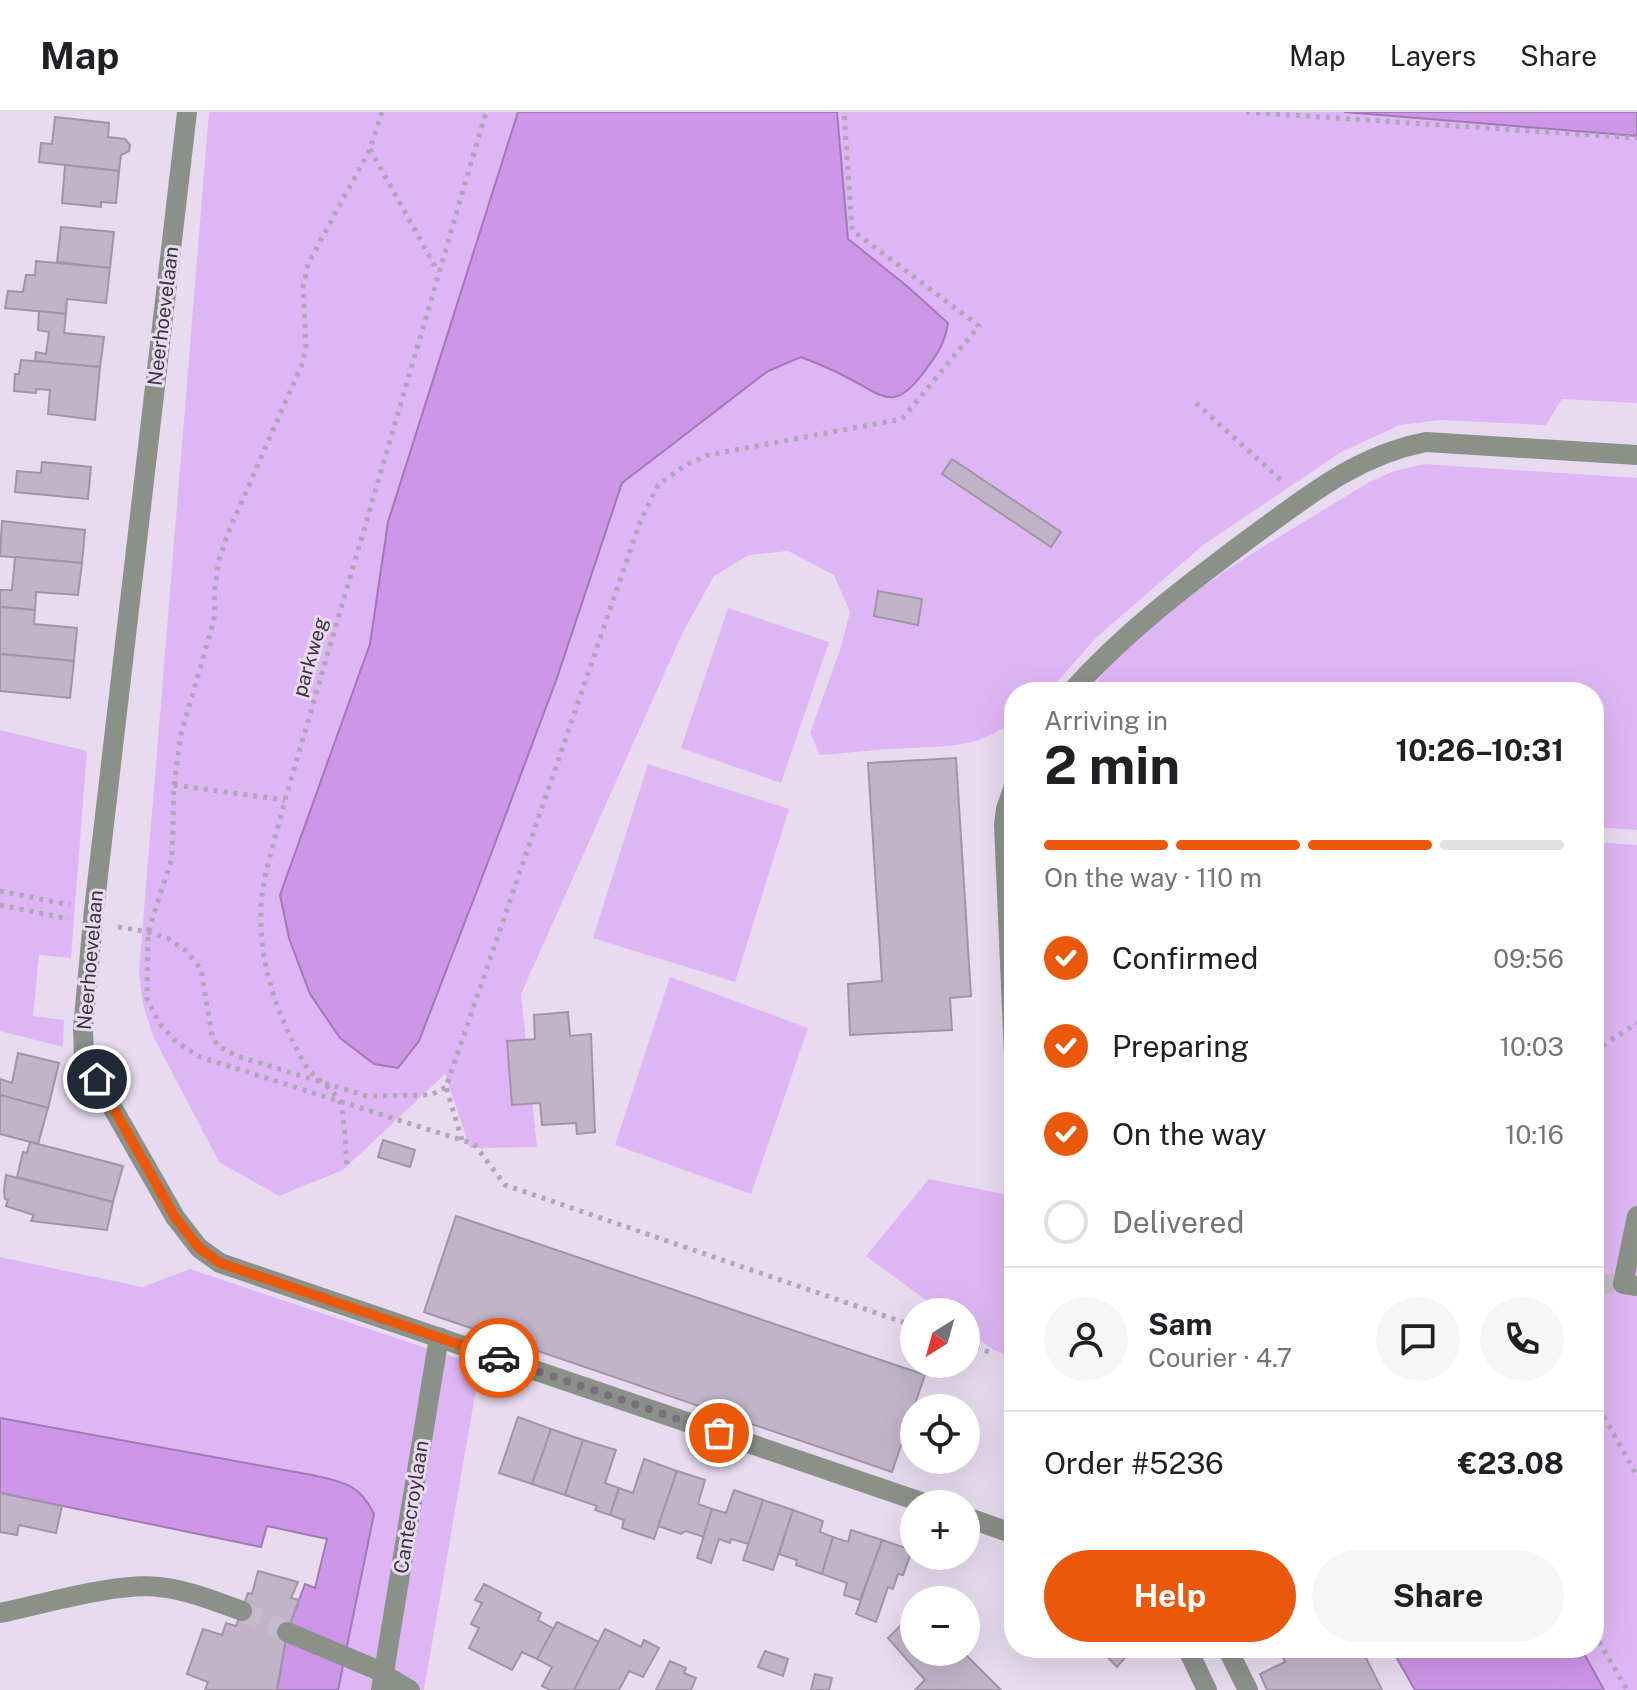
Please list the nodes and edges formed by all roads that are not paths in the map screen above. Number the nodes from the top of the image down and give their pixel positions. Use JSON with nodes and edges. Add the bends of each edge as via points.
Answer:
{"nodes":[{"id":1,"x":187,"y":112,"type":"edge"},
{"id":2,"x":1637,"y":455,"type":"edge"},
{"id":3,"x":1080,"y":682,"type":"edge"},
{"id":4,"x":1637,"y":1216,"type":"edge"},
{"id":5,"x":1630,"y":1285,"type":"edge"},
{"id":6,"x":439,"y":1337,"type":"junction"},
{"id":7,"x":900,"y":1495,"type":"edge"},
{"id":8,"x":980,"y":1522,"type":"edge"},
{"id":9,"x":1004,"y":1530,"type":"edge"},
{"id":10,"x":242,"y":1611,"type":"tunnel mouth"},
{"id":11,"x":0,"y":1613,"type":"edge"},
{"id":12,"x":287,"y":1632,"type":"tunnel mouth"},
{"id":13,"x":1192,"y":1658,"type":"edge"},
{"id":14,"x":1232,"y":1658,"type":"edge"},
{"id":15,"x":380,"y":1679,"type":"edge"},
{"id":16,"x":410,"y":1690,"type":"edge"},
{"id":17,"x":1207,"y":1690,"type":"edge"},
{"id":18,"x":1248,"y":1690,"type":"edge"}],
"edges":[{"from":1,"to":6,"type":"street","name":"Neerhoevelaan","via":[[93,917],[84,1058],[175,1217],[199,1248],[242,1273]]},
{"from":2,"to":3,"type":"street","via":[[1426,442],[1393,448],[1351,467],[1164,602]]},
{"from":4,"to":5,"type":"street"},
{"from":6,"to":7,"type":"street","name":"Neerhoevelaan"},
{"from":6,"to":15,"type":"street","name":"Cantecroylaan"},
{"from":8,"to":9,"type":"street"},
{"from":10,"to":11,"type":"street","via":[[156,1586]]},
{"from":12,"to":15,"type":"street"},
{"from":13,"to":17,"type":"street"},
{"from":14,"to":18,"type":"street"},
{"from":15,"to":16,"type":"street"}]}
